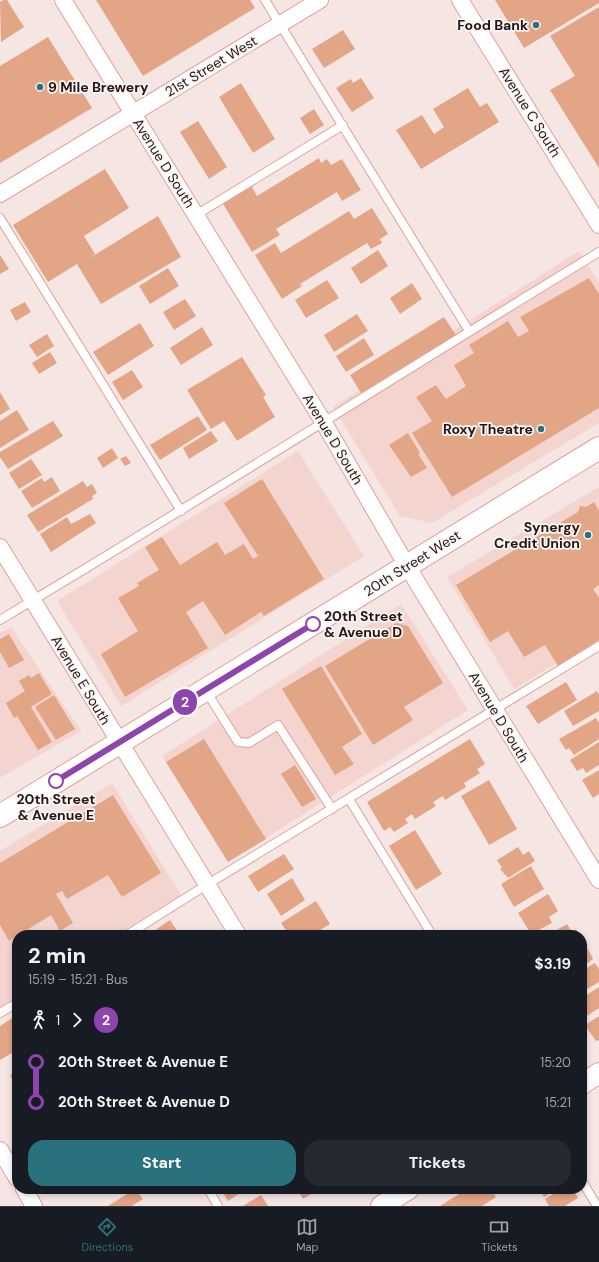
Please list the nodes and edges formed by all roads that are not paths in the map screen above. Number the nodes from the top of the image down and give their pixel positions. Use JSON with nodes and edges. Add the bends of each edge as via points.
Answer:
{"nodes":[{"id":1,"x":63,"y":0,"type":"edge"},
{"id":2,"x":265,"y":0,"type":"edge"},
{"id":3,"x":320,"y":0,"type":"edge"},
{"id":4,"x":460,"y":0,"type":"edge"},
{"id":5,"x":280,"y":24,"type":"junction"},
{"id":6,"x":133,"y":113,"type":"junction"},
{"id":7,"x":343,"y":125,"type":"junction"},
{"id":8,"x":0,"y":194,"type":"edge"},
{"id":9,"x":196,"y":215,"type":"junction"},
{"id":10,"x":0,"y":218,"type":"edge"},
{"id":11,"x":599,"y":225,"type":"edge"},
{"id":12,"x":599,"y":252,"type":"edge"},
{"id":13,"x":469,"y":331,"type":"junction"},
{"id":14,"x":324,"y":423,"type":"junction"},
{"id":15,"x":599,"y":448,"type":"edge"},
{"id":16,"x":181,"y":511,"type":"junction"},
{"id":17,"x":0,"y":547,"type":"edge"},
{"id":18,"x":407,"y":566,"type":"junction"},
{"id":19,"x":32,"y":601,"type":"junction"},
{"id":20,"x":0,"y":620,"type":"edge"},
{"id":21,"x":599,"y":646,"type":"edge"},
{"id":22,"x":205,"y":689,"type":"junction"},
{"id":23,"x":495,"y":710,"type":"junction"},
{"id":24,"x":119,"y":743,"type":"junction"},
{"id":25,"x":348,"y":799,"type":"junction"},
{"id":26,"x":332,"y":809,"type":"junction"},
{"id":27,"x":0,"y":816,"type":"edge"},
{"id":28,"x":599,"y":880,"type":"edge"},
{"id":29,"x":208,"y":884,"type":"junction"},
{"id":30,"x":135,"y":930,"type":"edge"},
{"id":31,"x":235,"y":930,"type":"edge"},
{"id":32,"x":429,"y":930,"type":"edge"},
{"id":33,"x":12,"y":1006,"type":"edge"},
{"id":34,"x":0,"y":1013,"type":"edge"},
{"id":35,"x":599,"y":1073,"type":"edge"},
{"id":36,"x":587,"y":1081,"type":"edge"},
{"id":37,"x":0,"y":1150,"type":"edge"},
{"id":38,"x":12,"y":1170,"type":"edge"},
{"id":39,"x":587,"y":1189,"type":"edge"},
{"id":40,"x":27,"y":1194,"type":"edge"},
{"id":41,"x":211,"y":1194,"type":"edge"},
{"id":42,"x":34,"y":1206,"type":"edge"},
{"id":43,"x":218,"y":1206,"type":"edge"},
{"id":44,"x":597,"y":1206,"type":"edge"}],
"edges":[{"from":1,"to":6,"type":"street","name":"Avenue D South"},
{"from":2,"to":5,"type":"lane"},
{"from":3,"to":5,"type":"street","name":"21st Street West"},
{"from":4,"to":11,"type":"street","name":"Avenue C South"},
{"from":5,"to":6,"type":"street","name":"21st Street West"},
{"from":5,"to":7,"type":"lane"},
{"from":6,"to":8,"type":"street","name":"21st Street West"},
{"from":6,"to":9,"type":"street","name":"Avenue D South"},
{"from":7,"to":9,"type":"lane"},
{"from":7,"to":13,"type":"lane"},
{"from":9,"to":14,"type":"street","name":"Avenue D South"},
{"from":10,"to":16,"type":"lane"},
{"from":12,"to":13,"type":"lane"},
{"from":13,"to":14,"type":"lane"},
{"from":14,"to":16,"type":"lane"},
{"from":14,"to":18,"type":"street","name":"Avenue D South"},
{"from":15,"to":18,"type":"main road","name":"20th Street West"},
{"from":16,"to":19,"type":"lane"},
{"from":17,"to":19,"type":"street","name":"Avenue E South"},
{"from":18,"to":22,"type":"main road","name":"20th Street West"},
{"from":18,"to":23,"type":"street","name":"Avenue D South"},
{"from":19,"to":20,"type":"lane"},
{"from":19,"to":24,"type":"street","name":"Avenue E South"},
{"from":21,"to":23,"type":"lane"},
{"from":22,"to":24,"type":"main road","name":"20th Street West"},
{"from":22,"to":26,"type":"lane","via":[[238,742],[249,743],[278,725]]},
{"from":23,"to":25,"type":"lane"},
{"from":23,"to":28,"type":"street","name":"Avenue D South"},
{"from":24,"to":27,"type":"main road","name":"20th Street West"},
{"from":24,"to":29,"type":"street","name":"Avenue E South"},
{"from":25,"to":26,"type":"lane"},
{"from":25,"to":32,"type":"lane"},
{"from":26,"to":29,"type":"lane"},
{"from":29,"to":30,"type":"lane"},
{"from":29,"to":31,"type":"street","name":"Avenue E South"},
{"from":33,"to":34,"type":"lane"},
{"from":35,"to":36,"type":"street"},
{"from":37,"to":38,"type":"street"},
{"from":39,"to":44,"type":"lane"},
{"from":40,"to":42,"type":"street"},
{"from":41,"to":43,"type":"lane"}]}
